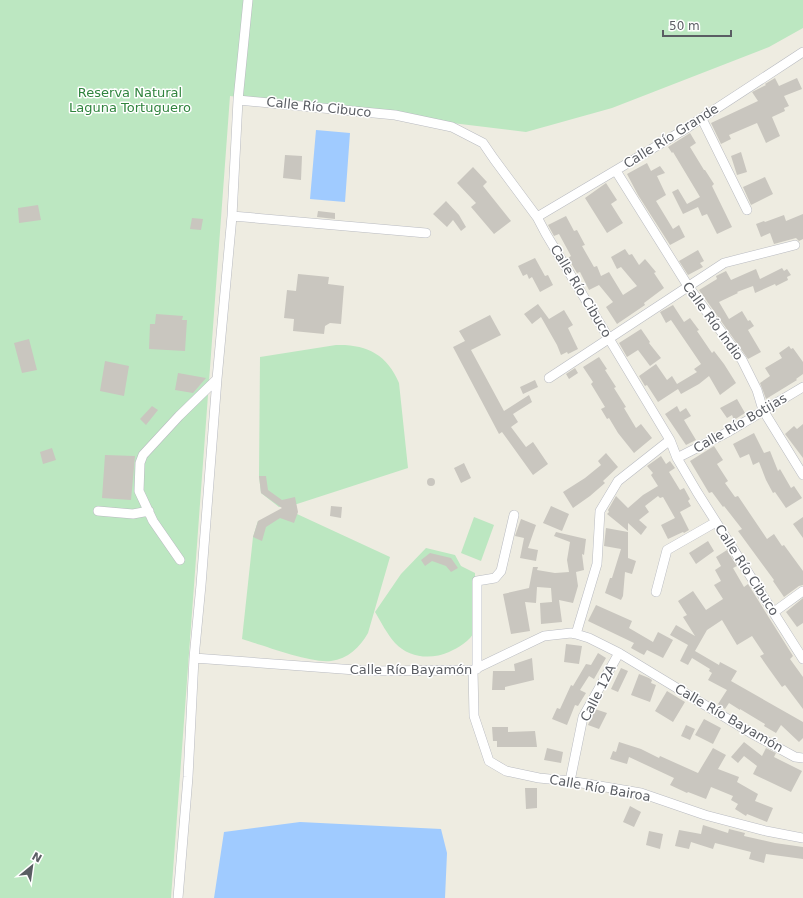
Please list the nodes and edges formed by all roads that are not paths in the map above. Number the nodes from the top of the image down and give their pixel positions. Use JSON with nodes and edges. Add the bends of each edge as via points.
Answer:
{"nodes":[{"id":1,"x":248,"y":0,"type":"edge"},
{"id":2,"x":803,"y":52,"type":"edge"},
{"id":3,"x":238,"y":100,"type":"junction"},
{"id":4,"x":702,"y":119,"type":"junction"},
{"id":5,"x":616,"y":171,"type":"junction"},
{"id":6,"x":747,"y":210,"type":"dead end"},
{"id":7,"x":232,"y":216,"type":"junction"},
{"id":8,"x":537,"y":217,"type":"junction"},
{"id":9,"x":426,"y":233,"type":"dead end"},
{"id":10,"x":795,"y":245,"type":"dead end"},
{"id":11,"x":688,"y":286,"type":"junction"},
{"id":12,"x":610,"y":338,"type":"junction"},
{"id":13,"x":549,"y":378,"type":"dead end"},
{"id":14,"x":216,"y":379,"type":"junction"},
{"id":15,"x":803,"y":387,"type":"edge"},
{"id":16,"x":763,"y":410,"type":"junction"},
{"id":17,"x":670,"y":440,"type":"junction"},
{"id":18,"x":677,"y":458,"type":"junction"},
{"id":19,"x":803,"y":475,"type":"edge"},
{"id":20,"x":98,"y":511,"type":"dead end"},
{"id":21,"x":148,"y":511,"type":"junction"},
{"id":22,"x":514,"y":515,"type":"dead end"},
{"id":23,"x":716,"y":522,"type":"junction"},
{"id":24,"x":180,"y":560,"type":"dead end"},
{"id":25,"x":803,"y":591,"type":"edge"},
{"id":26,"x":656,"y":592,"type":"dead end"},
{"id":27,"x":774,"y":612,"type":"junction"},
{"id":28,"x":576,"y":634,"type":"junction"},
{"id":29,"x":619,"y":653,"type":"junction"},
{"id":30,"x":194,"y":658,"type":"junction"},
{"id":31,"x":803,"y":659,"type":"edge"},
{"id":32,"x":475,"y":670,"type":"junction"},
{"id":33,"x":803,"y":758,"type":"edge"},
{"id":34,"x":570,"y":781,"type":"junction"},
{"id":35,"x":803,"y":838,"type":"edge"},
{"id":36,"x":178,"y":898,"type":"edge"}],
"edges":[{"from":1,"to":3,"type":"street"},
{"from":2,"to":4,"type":"street","name":"Calle Río Grande"},
{"from":3,"to":7,"type":"street"},
{"from":3,"to":8,"type":"street","name":"Calle Río Cibuco","via":[[395,115],[452,127],[483,143]]},
{"from":4,"to":5,"type":"street","name":"Calle Río Grande"},
{"from":4,"to":6,"type":"street"},
{"from":5,"to":8,"type":"street","name":"Calle Río Grande"},
{"from":5,"to":11,"type":"street","name":"Calle Río Indio"},
{"from":7,"to":9,"type":"street"},
{"from":7,"to":14,"type":"street"},
{"from":8,"to":12,"type":"street","name":"Calle Río Cibuco"},
{"from":10,"to":11,"type":"street","via":[[724,263]]},
{"from":11,"to":12,"type":"street"},
{"from":11,"to":16,"type":"street","name":"Calle Río Indio","via":[[742,360],[757,390]]},
{"from":12,"to":13,"type":"street"},
{"from":12,"to":17,"type":"street","name":"Calle Río Cibuco"},
{"from":14,"to":21,"type":"street","via":[[144,455],[140,463],[139,491]]},
{"from":14,"to":30,"type":"street"},
{"from":15,"to":16,"type":"street","name":"Calle Río Botijas"},
{"from":16,"to":18,"type":"street","name":"Calle Río Botijas","via":[[728,432]]},
{"from":16,"to":19,"type":"street","name":"Calle Río Indio"},
{"from":17,"to":18,"type":"street","name":"Calle Río Cibuco"},
{"from":17,"to":28,"type":"street","via":[[618,480],[600,511],[597,564]]},
{"from":18,"to":23,"type":"street","name":"Calle Río Cibuco"},
{"from":20,"to":21,"type":"street","via":[[132,514]]},
{"from":21,"to":24,"type":"street"},
{"from":22,"to":32,"type":"street","name":"Calle Río Bairoa","via":[[500,571],[495,578],[477,581]]},
{"from":23,"to":26,"type":"street","via":[[667,550]]},
{"from":23,"to":27,"type":"street","name":"Calle Río Cibuco"},
{"from":25,"to":27,"type":"street"},
{"from":27,"to":31,"type":"street","name":"Calle Río Cibuco"},
{"from":28,"to":29,"type":"street","name":"Calle Río Bayamón"},
{"from":28,"to":32,"type":"street","name":"Calle Río Bayamón","via":[[544,636]]},
{"from":29,"to":33,"type":"street","name":"Calle Río Bayamón","via":[[751,733],[795,757]]},
{"from":29,"to":34,"type":"street","name":"Calle 12A","via":[[583,717]]},
{"from":30,"to":32,"type":"street","name":"Calle Río Bayamón","via":[[369,671]]},
{"from":30,"to":36,"type":"street"},
{"from":32,"to":34,"type":"street","name":"Calle Río Bairoa","via":[[474,716],[489,761],[506,771]]},
{"from":34,"to":35,"type":"street","name":"Calle Río Bairoa","via":[[641,793],[712,817]]}]}
